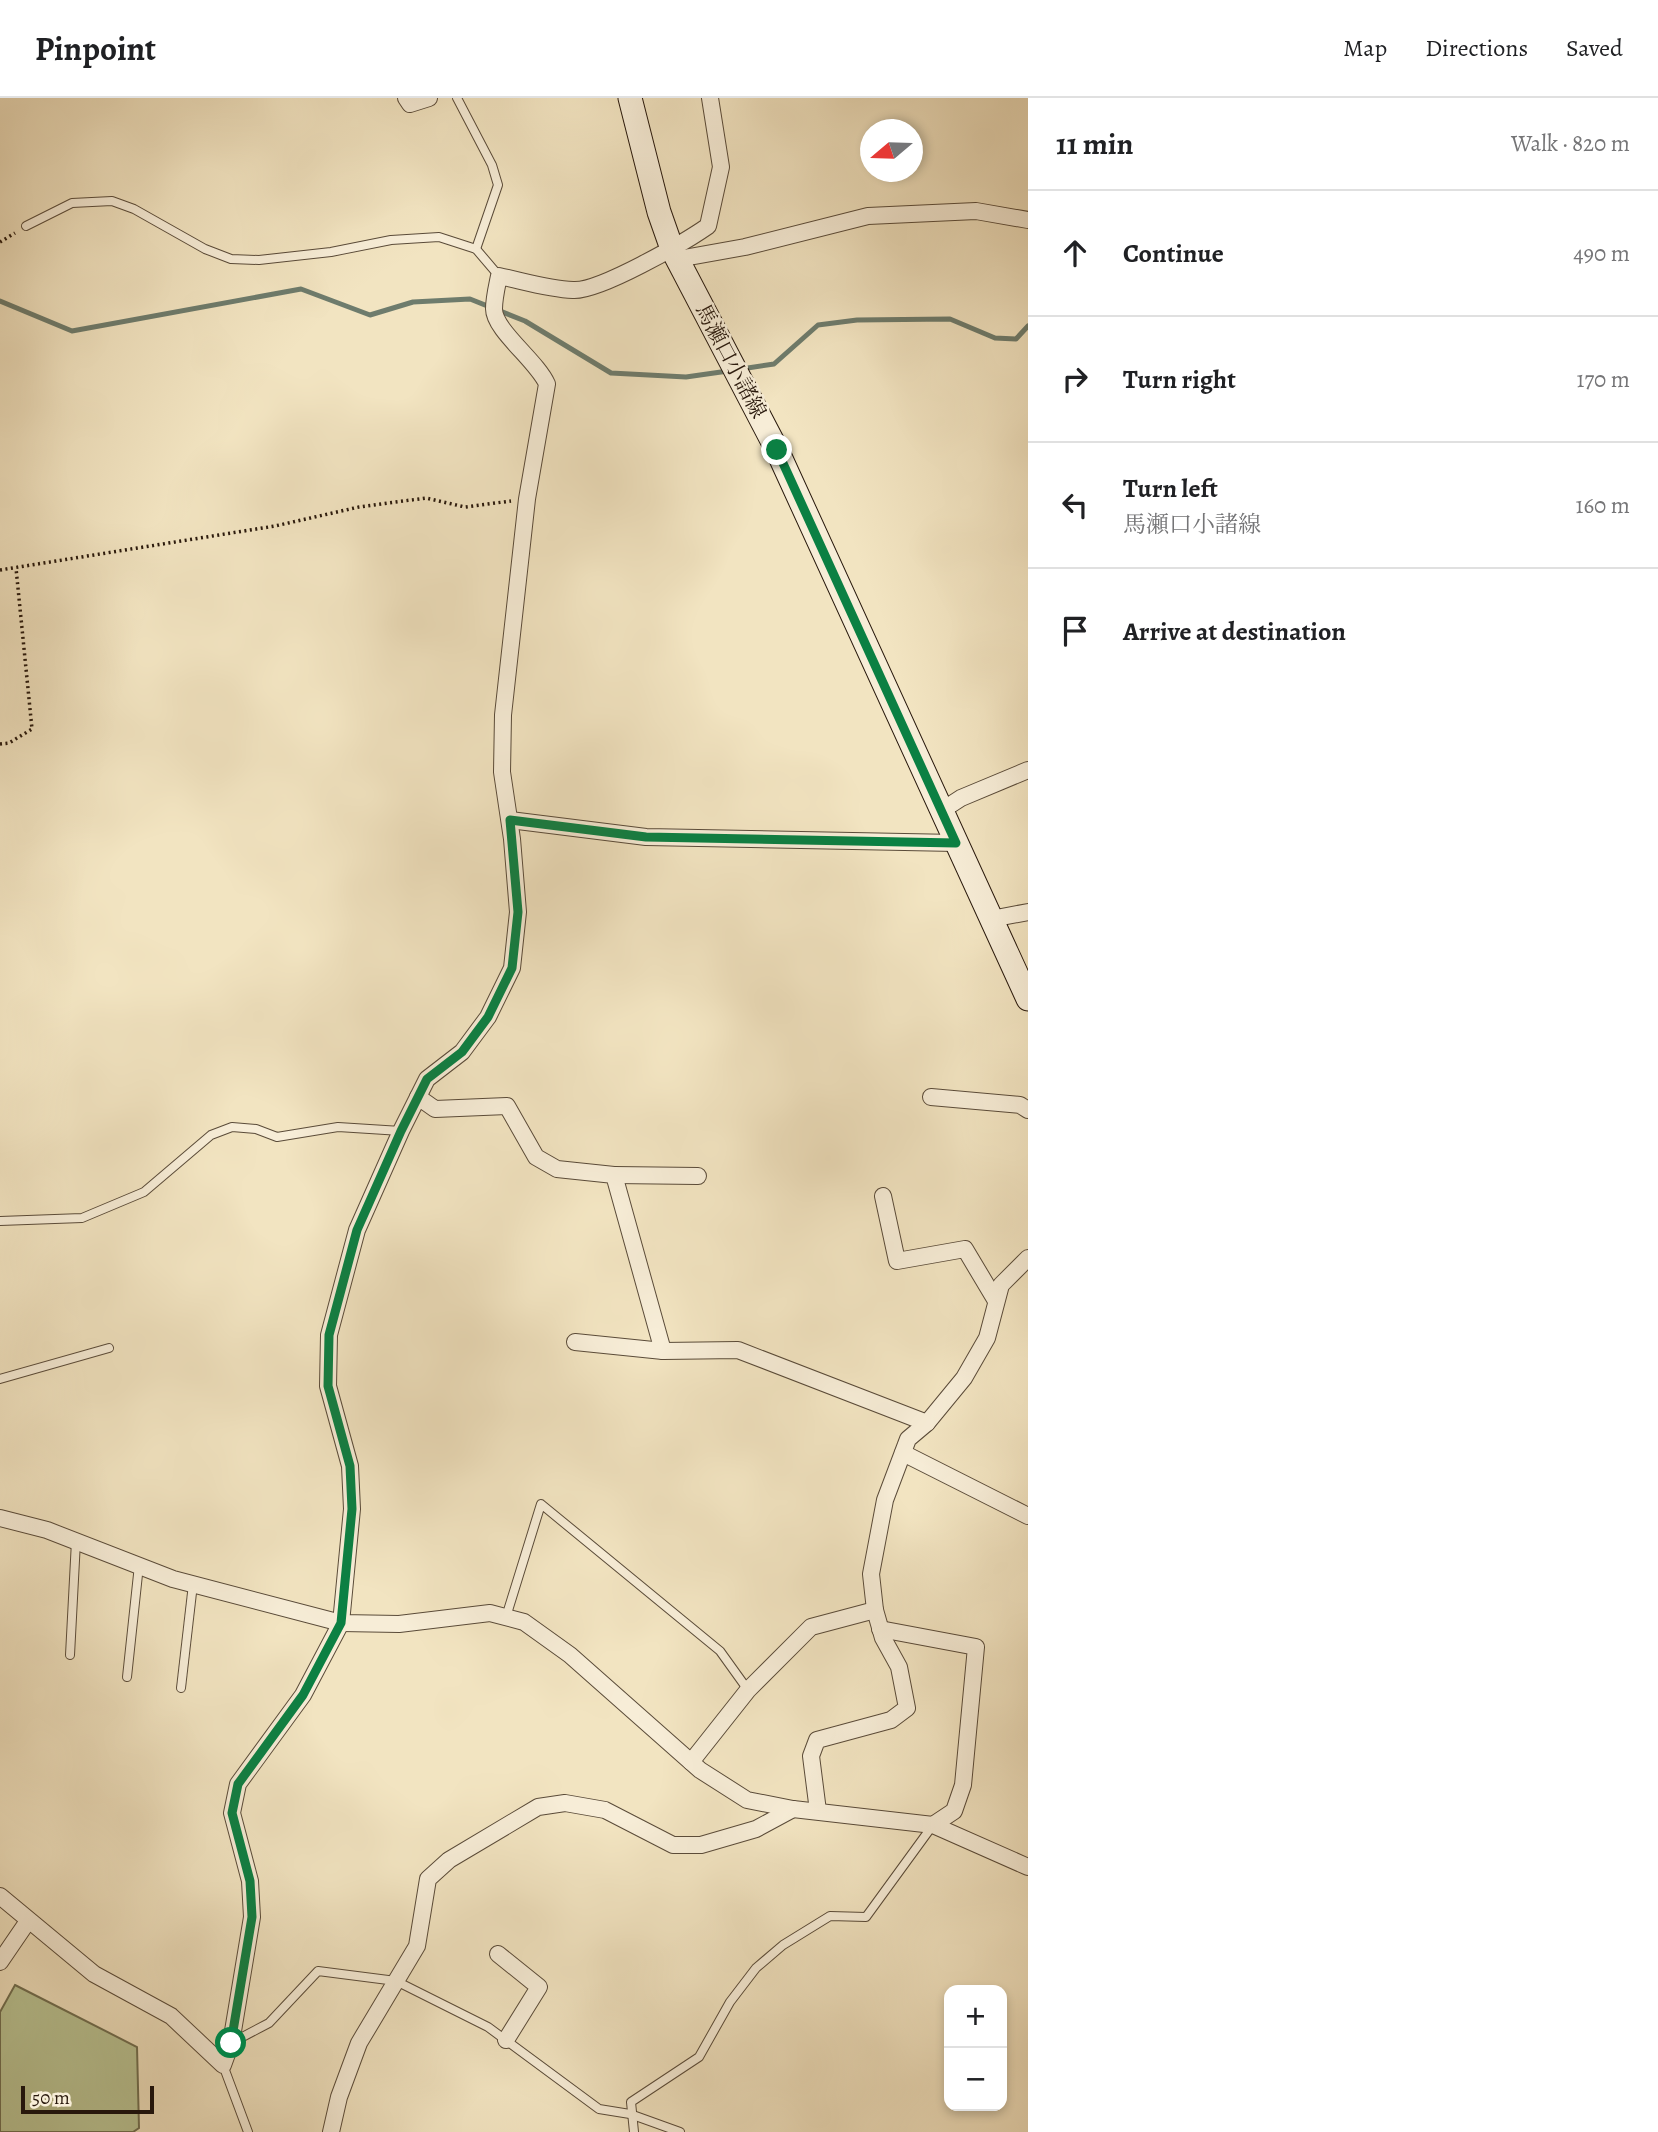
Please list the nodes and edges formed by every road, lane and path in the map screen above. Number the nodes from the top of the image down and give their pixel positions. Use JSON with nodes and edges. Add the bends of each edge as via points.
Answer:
{"nodes":[{"id":1,"x":406,"y":98,"type":"edge"},
{"id":2,"x":429,"y":98,"type":"edge"},
{"id":3,"x":457,"y":98,"type":"edge"},
{"id":4,"x":629,"y":98,"type":"edge"},
{"id":5,"x":710,"y":98,"type":"edge"},
{"id":6,"x":1028,"y":220,"type":"edge"},
{"id":7,"x":26,"y":226,"type":"joint"},
{"id":8,"x":0,"y":242,"type":"edge"},
{"id":9,"x":476,"y":249,"type":"junction"},
{"id":10,"x":675,"y":254,"type":"junction"},
{"id":11,"x":499,"y":276,"type":"junction"},
{"id":12,"x":527,"y":499,"type":"junction"},
{"id":13,"x":16,"y":568,"type":"junction"},
{"id":14,"x":0,"y":570,"type":"edge"},
{"id":15,"x":0,"y":744,"type":"edge"},
{"id":16,"x":1028,"y":770,"type":"edge"},
{"id":17,"x":941,"y":811,"type":"junction"},
{"id":18,"x":510,"y":820,"type":"junction"},
{"id":19,"x":956,"y":843,"type":"junction"},
{"id":20,"x":1028,"y":912,"type":"edge"},
{"id":21,"x":991,"y":919,"type":"junction"},
{"id":22,"x":1028,"y":999,"type":"edge"},
{"id":23,"x":418,"y":1097,"type":"junction"},
{"id":24,"x":932,"y":1097,"type":"dead end"},
{"id":25,"x":1028,"y":1110,"type":"edge"},
{"id":26,"x":401,"y":1131,"type":"junction"},
{"id":27,"x":614,"y":1175,"type":"junction"},
{"id":28,"x":698,"y":1176,"type":"dead end"},
{"id":29,"x":883,"y":1196,"type":"dead end"},
{"id":30,"x":0,"y":1221,"type":"edge"},
{"id":31,"x":1028,"y":1258,"type":"edge"},
{"id":32,"x":996,"y":1301,"type":"junction"},
{"id":33,"x":575,"y":1342,"type":"dead end"},
{"id":34,"x":109,"y":1348,"type":"dead end"},
{"id":35,"x":663,"y":1351,"type":"junction"},
{"id":36,"x":0,"y":1380,"type":"edge"},
{"id":37,"x":927,"y":1423,"type":"junction"},
{"id":38,"x":903,"y":1453,"type":"junction"},
{"id":39,"x":1028,"y":1516,"type":"edge"},
{"id":40,"x":0,"y":1518,"type":"edge"},
{"id":41,"x":76,"y":1541,"type":"junction"},
{"id":42,"x":139,"y":1565,"type":"junction"},
{"id":43,"x":193,"y":1584,"type":"junction"},
{"id":44,"x":875,"y":1610,"type":"junction"},
{"id":45,"x":506,"y":1617,"type":"junction"},
{"id":46,"x":341,"y":1623,"type":"junction"},
{"id":47,"x":880,"y":1629,"type":"junction"},
{"id":48,"x":70,"y":1655,"type":"dead end"},
{"id":49,"x":127,"y":1677,"type":"dead end"},
{"id":50,"x":181,"y":1688,"type":"dead end"},
{"id":51,"x":748,"y":1690,"type":"junction"},
{"id":52,"x":691,"y":1762,"type":"junction"},
{"id":53,"x":793,"y":1809,"type":"junction"},
{"id":54,"x":818,"y":1811,"type":"junction"},
{"id":55,"x":933,"y":1825,"type":"junction"},
{"id":56,"x":1028,"y":1867,"type":"edge"},
{"id":57,"x":0,"y":1896,"type":"edge"},
{"id":58,"x":28,"y":1921,"type":"junction"},
{"id":59,"x":498,"y":1954,"type":"dead end"},
{"id":60,"x":0,"y":1962,"type":"edge"},
{"id":61,"x":396,"y":1981,"type":"junction"},
{"id":62,"x":506,"y":2040,"type":"junction"},
{"id":63,"x":231,"y":2043,"type":"junction"},
{"id":64,"x":223,"y":2065,"type":"junction"},
{"id":65,"x":631,"y":2113,"type":"junction"},
{"id":66,"x":248,"y":2132,"type":"edge"},
{"id":67,"x":331,"y":2132,"type":"edge"},
{"id":68,"x":634,"y":2132,"type":"edge"},
{"id":69,"x":680,"y":2132,"type":"edge"}],
"edges":[{"from":1,"to":2,"type":"street","via":[[410,104]]},
{"from":3,"to":9,"type":"lane","via":[[498,185]]},
{"from":4,"to":10,"type":"main road","name":"馬瀬口小諸線"},
{"from":5,"to":10,"type":"street","via":[[721,167],[713,208],[708,226]]},
{"from":6,"to":10,"type":"street","via":[[976,211],[868,216],[744,247]]},
{"from":7,"to":8,"type":"path"},
{"from":7,"to":9,"type":"lane","via":[[72,203],[112,201],[231,260],[439,237]]},
{"from":9,"to":11,"type":"lane"},
{"from":10,"to":11,"type":"street","via":[[576,291]]},
{"from":10,"to":17,"type":"main road","name":"馬瀬口小諸線","via":[[777,450]]},
{"from":11,"to":12,"type":"street","via":[[494,310],[497,322],[541,369],[547,384]]},
{"from":12,"to":13,"type":"path","via":[[465,507],[426,498],[359,507],[275,526]]},
{"from":12,"to":18,"type":"street","via":[[503,715],[502,772]]},
{"from":13,"to":14,"type":"path"},
{"from":13,"to":15,"type":"path","via":[[32,729]]},
{"from":16,"to":17,"type":"street"},
{"from":17,"to":19,"type":"main road","name":"馬瀬口小諸線"},
{"from":18,"to":19,"type":"street","via":[[646,837]]},
{"from":18,"to":23,"type":"street","via":[[518,912],[512,968],[488,1017],[462,1052],[427,1079]]},
{"from":19,"to":21,"type":"main road","name":"馬瀬口小諸線"},
{"from":20,"to":21,"type":"street"},
{"from":21,"to":22,"type":"main road","name":"馬瀬口小諸線"},
{"from":23,"to":26,"type":"street"},
{"from":23,"to":27,"type":"street","via":[[435,1109],[507,1106],[536,1157],[557,1169]]},
{"from":24,"to":25,"type":"street","via":[[1020,1105]]},
{"from":26,"to":30,"type":"lane","via":[[338,1127],[277,1137],[232,1127],[211,1135],[144,1192],[82,1218]]},
{"from":26,"to":46,"type":"street","via":[[357,1230],[329,1335],[328,1386],[350,1466],[352,1509]]},
{"from":27,"to":28,"type":"street"},
{"from":27,"to":35,"type":"street"},
{"from":29,"to":32,"type":"street","via":[[897,1261],[965,1249]]},
{"from":31,"to":32,"type":"street","via":[[1001,1285]]},
{"from":32,"to":37,"type":"street","via":[[987,1338],[964,1378]]},
{"from":33,"to":35,"type":"street"},
{"from":34,"to":36,"type":"lane"},
{"from":35,"to":37,"type":"street","via":[[738,1350]]},
{"from":37,"to":38,"type":"street","via":[[908,1439]]},
{"from":38,"to":39,"type":"street"},
{"from":38,"to":44,"type":"street","via":[[885,1500],[874,1562]]},
{"from":40,"to":41,"type":"street"},
{"from":41,"to":42,"type":"street"},
{"from":41,"to":48,"type":"lane"},
{"from":42,"to":43,"type":"street"},
{"from":42,"to":49,"type":"lane"},
{"from":43,"to":46,"type":"street"},
{"from":43,"to":50,"type":"lane"},
{"from":44,"to":47,"type":"street"},
{"from":44,"to":51,"type":"street","via":[[811,1627]]},
{"from":45,"to":46,"type":"street","via":[[490,1613],[399,1624]]},
{"from":45,"to":51,"type":"lane","via":[[541,1504],[720,1651]]},
{"from":45,"to":52,"type":"street","via":[[524,1622],[570,1654]]},
{"from":46,"to":63,"type":"street","via":[[303,1695],[238,1784],[232,1813],[250,1881],[252,1917]]},
{"from":47,"to":54,"type":"street","via":[[899,1667],[906,1708],[891,1720],[817,1740],[811,1756]]},
{"from":47,"to":55,"type":"street","via":[[976,1647],[963,1785],[954,1811]]},
{"from":51,"to":52,"type":"street"},
{"from":52,"to":53,"type":"street","via":[[747,1800]]},
{"from":53,"to":54,"type":"street"},
{"from":53,"to":61,"type":"street","via":[[756,1829],[702,1845],[673,1845],[605,1810],[565,1803],[537,1807],[449,1860],[428,1879],[417,1946]]},
{"from":54,"to":55,"type":"street"},
{"from":55,"to":56,"type":"street"},
{"from":55,"to":65,"type":"lane","via":[[866,1917],[830,1916],[783,1945],[756,1968],[730,2002],[699,2057],[631,2102]]},
{"from":57,"to":58,"type":"street"},
{"from":58,"to":60,"type":"street"},
{"from":58,"to":64,"type":"street","via":[[94,1974],[171,2016]]},
{"from":59,"to":62,"type":"street","via":[[539,1987]]},
{"from":61,"to":62,"type":"lane"},
{"from":61,"to":63,"type":"lane","via":[[318,1970],[269,2023]]},
{"from":61,"to":67,"type":"street","via":[[359,2043]]},
{"from":62,"to":65,"type":"lane","via":[[599,2109]]},
{"from":63,"to":64,"type":"street"},
{"from":64,"to":66,"type":"lane"},
{"from":65,"to":68,"type":"lane"},
{"from":65,"to":69,"type":"lane"}]}
